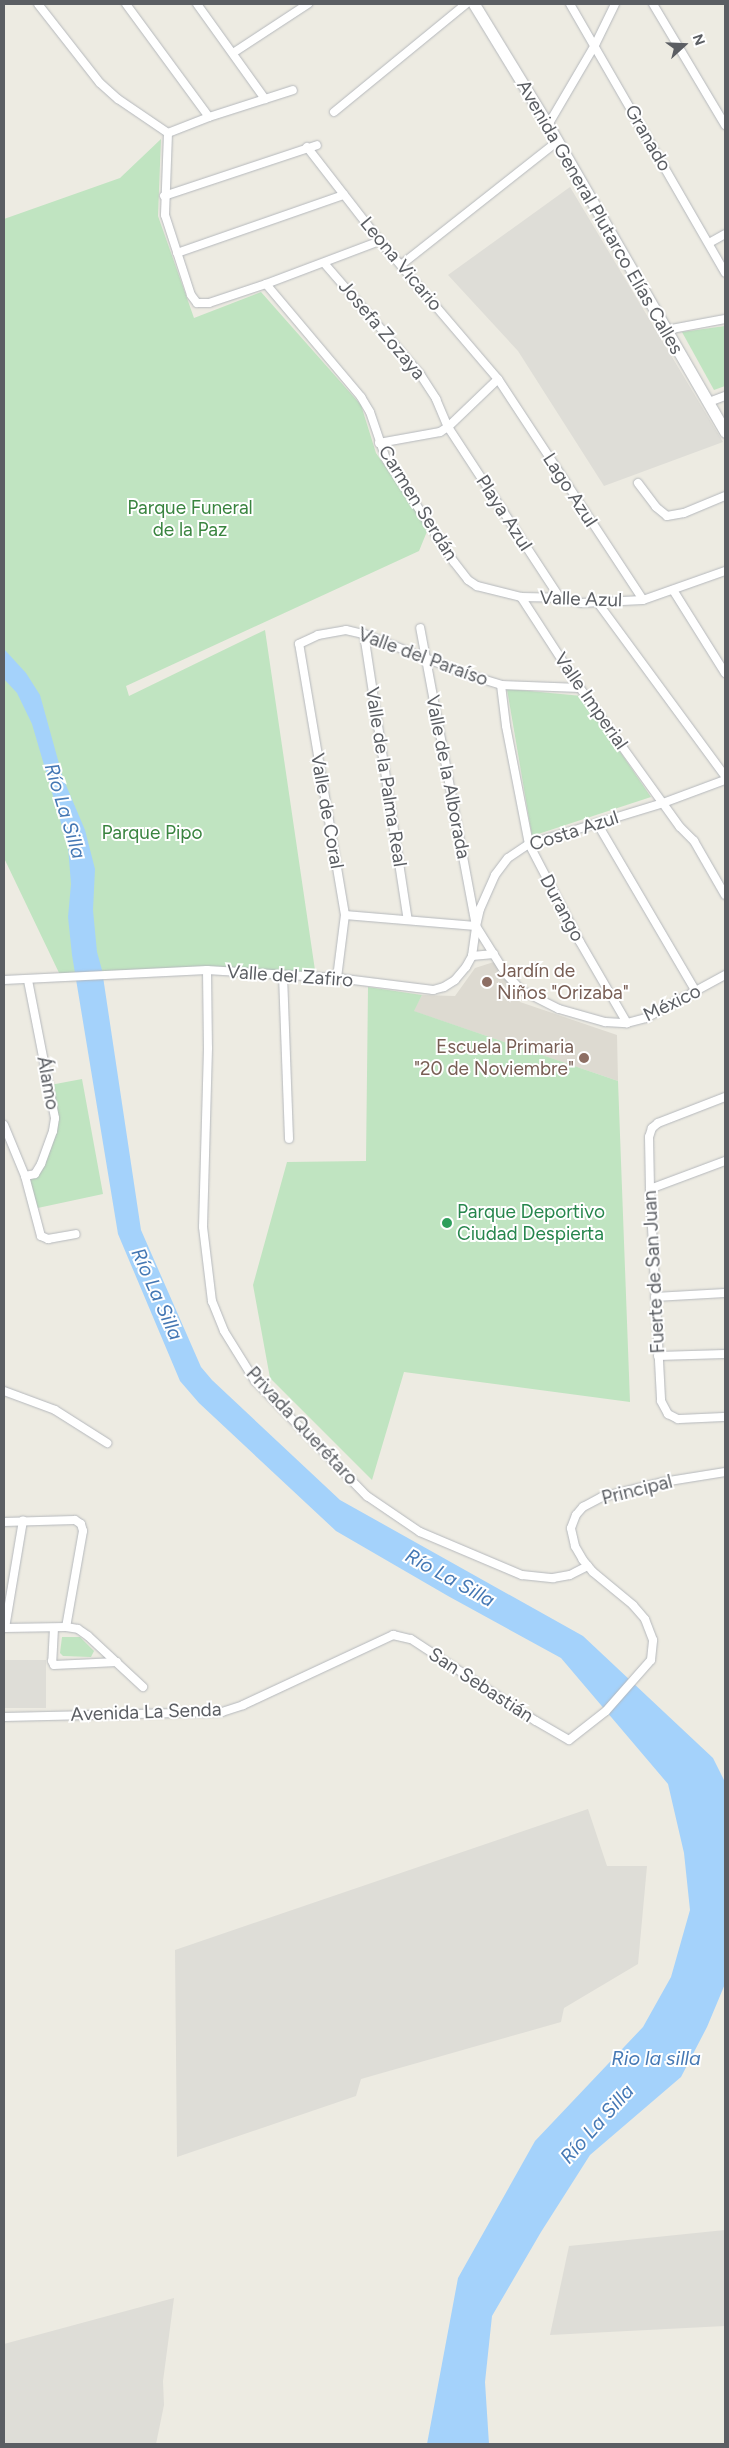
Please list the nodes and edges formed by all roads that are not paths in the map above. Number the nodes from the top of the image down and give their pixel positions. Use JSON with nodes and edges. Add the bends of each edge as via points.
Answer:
{"nodes":[{"id":1,"x":38,"y":4,"type":"edge"},
{"id":2,"x":126,"y":4,"type":"edge"},
{"id":3,"x":197,"y":4,"type":"edge"},
{"id":4,"x":308,"y":4,"type":"edge"},
{"id":5,"x":466,"y":4,"type":"edge"},
{"id":6,"x":474,"y":4,"type":"edge"},
{"id":7,"x":570,"y":4,"type":"edge"},
{"id":8,"x":615,"y":4,"type":"edge"},
{"id":9,"x":653,"y":4,"type":"edge"},
{"id":10,"x":595,"y":45,"type":"junction"},
{"id":11,"x":233,"y":53,"type":"junction"},
{"id":12,"x":293,"y":90,"type":"dead end"},
{"id":13,"x":265,"y":99,"type":"junction"},
{"id":14,"x":334,"y":112,"type":"dead end"},
{"id":15,"x":209,"y":117,"type":"junction"},
{"id":16,"x":548,"y":124,"type":"junction"},
{"id":17,"x":725,"y":125,"type":"edge"},
{"id":18,"x":168,"y":133,"type":"junction"},
{"id":19,"x":557,"y":142,"type":"junction"},
{"id":20,"x":317,"y":145,"type":"dead end"},
{"id":21,"x":307,"y":147,"type":"junction"},
{"id":22,"x":344,"y":195,"type":"junction"},
{"id":23,"x":164,"y":196,"type":"junction"},
{"id":24,"x":725,"y":234,"type":"edge"},
{"id":25,"x":380,"y":241,"type":"junction"},
{"id":26,"x":709,"y":243,"type":"junction"},
{"id":27,"x":177,"y":253,"type":"junction"},
{"id":28,"x":324,"y":263,"type":"junction"},
{"id":29,"x":401,"y":265,"type":"junction"},
{"id":30,"x":725,"y":272,"type":"edge"},
{"id":31,"x":266,"y":284,"type":"junction"},
{"id":32,"x":725,"y":319,"type":"edge"},
{"id":33,"x":666,"y":330,"type":"junction"},
{"id":34,"x":498,"y":379,"type":"junction"},
{"id":35,"x":725,"y":396,"type":"edge"},
{"id":36,"x":709,"y":402,"type":"junction"},
{"id":37,"x":448,"y":427,"type":"junction"},
{"id":38,"x":725,"y":432,"type":"edge"},
{"id":39,"x":379,"y":443,"type":"junction"},
{"id":40,"x":638,"y":483,"type":"dead end"},
{"id":41,"x":725,"y":496,"type":"edge"},
{"id":42,"x":725,"y":571,"type":"edge"},
{"id":43,"x":673,"y":590,"type":"junction"},
{"id":44,"x":521,"y":597,"type":"junction"},
{"id":45,"x":560,"y":598,"type":"junction"},
{"id":46,"x":643,"y":600,"type":"junction"},
{"id":47,"x":598,"y":603,"type":"junction"},
{"id":48,"x":420,"y":628,"type":"dead end"},
{"id":49,"x":364,"y":634,"type":"junction"},
{"id":50,"x":299,"y":644,"type":"joint"},
{"id":51,"x":426,"y":658,"type":"junction"},
{"id":52,"x":725,"y":673,"type":"edge"},
{"id":53,"x":501,"y":684,"type":"junction"},
{"id":54,"x":580,"y":688,"type":"junction"},
{"id":55,"x":725,"y":778,"type":"edge"},
{"id":56,"x":663,"y":803,"type":"junction"},
{"id":57,"x":597,"y":823,"type":"junction"},
{"id":58,"x":529,"y":844,"type":"junction"},
{"id":59,"x":725,"y":894,"type":"edge"},
{"id":60,"x":345,"y":915,"type":"junction"},
{"id":61,"x":408,"y":920,"type":"junction"},
{"id":62,"x":476,"y":926,"type":"junction"},
{"id":63,"x":494,"y":954,"type":"junction"},
{"id":64,"x":472,"y":956,"type":"junction"},
{"id":65,"x":207,"y":970,"type":"junction"},
{"id":66,"x":283,"y":975,"type":"junction"},
{"id":67,"x":725,"y":976,"type":"edge"},
{"id":68,"x":337,"y":978,"type":"junction"},
{"id":69,"x":4,"y":980,"type":"edge"},
{"id":70,"x":28,"y":980,"type":"junction"},
{"id":71,"x":696,"y":992,"type":"junction"},
{"id":72,"x":627,"y":1023,"type":"junction"},
{"id":73,"x":725,"y":1097,"type":"edge"},
{"id":74,"x":4,"y":1126,"type":"edge"},
{"id":75,"x":289,"y":1139,"type":"dead end"},
{"id":76,"x":725,"y":1161,"type":"edge"},
{"id":77,"x":25,"y":1176,"type":"junction"},
{"id":78,"x":650,"y":1189,"type":"junction"},
{"id":79,"x":76,"y":1234,"type":"dead end"},
{"id":80,"x":725,"y":1293,"type":"edge"},
{"id":81,"x":655,"y":1297,"type":"junction"},
{"id":82,"x":725,"y":1354,"type":"edge"},
{"id":83,"x":658,"y":1356,"type":"junction"},
{"id":84,"x":4,"y":1391,"type":"edge"},
{"id":85,"x":725,"y":1417,"type":"edge"},
{"id":86,"x":107,"y":1443,"type":"dead end"},
{"id":87,"x":725,"y":1472,"type":"edge"},
{"id":88,"x":23,"y":1521,"type":"junction"},
{"id":89,"x":4,"y":1522,"type":"edge"},
{"id":90,"x":588,"y":1566,"type":"junction"},
{"id":91,"x":66,"y":1627,"type":"junction"},
{"id":92,"x":4,"y":1628,"type":"edge"},
{"id":93,"x":54,"y":1628,"type":"junction"},
{"id":94,"x":393,"y":1635,"type":"joint"},
{"id":95,"x":117,"y":1662,"type":"junction"},
{"id":96,"x":143,"y":1687,"type":"dead end"},
{"id":97,"x":4,"y":1717,"type":"edge"},
{"id":98,"x":569,"y":1740,"type":"joint"}],
"edges":[{"from":1,"to":18,"type":"street","via":[[100,83]]},
{"from":2,"to":15,"type":"street"},
{"from":3,"to":11,"type":"street"},
{"from":4,"to":11,"type":"street"},
{"from":5,"to":14,"type":"street"},
{"from":6,"to":16,"type":"street","name":"Avenida General Plutarco Elías Calles"},
{"from":7,"to":10,"type":"street","name":"Granado"},
{"from":8,"to":10,"type":"street"},
{"from":9,"to":17,"type":"street"},
{"from":10,"to":16,"type":"street"},
{"from":10,"to":26,"type":"street","name":"Granado"},
{"from":11,"to":13,"type":"street"},
{"from":12,"to":13,"type":"street"},
{"from":13,"to":15,"type":"street"},
{"from":15,"to":18,"type":"street"},
{"from":16,"to":19,"type":"street","name":"Avenida General Plutarco Elías Calles"},
{"from":18,"to":23,"type":"street"},
{"from":19,"to":29,"type":"street"},
{"from":19,"to":33,"type":"street","name":"Avenida General Plutarco Elías Calles"},
{"from":20,"to":21,"type":"street"},
{"from":21,"to":22,"type":"street","name":"Leona Vicario"},
{"from":21,"to":23,"type":"street"},
{"from":22,"to":25,"type":"street","name":"Leona Vicario"},
{"from":22,"to":27,"type":"street"},
{"from":23,"to":27,"type":"street","via":[[166,222]]},
{"from":24,"to":26,"type":"street"},
{"from":25,"to":28,"type":"street"},
{"from":25,"to":29,"type":"street","name":"Leona Vicario"},
{"from":26,"to":30,"type":"street","name":"Granado"},
{"from":27,"to":31,"type":"street","via":[[191,295],[197,303],[209,303]]},
{"from":28,"to":31,"type":"street"},
{"from":28,"to":37,"type":"street","name":"Josefa Zozaya","via":[[420,374]]},
{"from":29,"to":34,"type":"street","name":"Leona Vicario"},
{"from":31,"to":39,"type":"street","name":"Carmen Serdán","via":[[361,397],[372,418]]},
{"from":32,"to":33,"type":"street"},
{"from":33,"to":36,"type":"street","name":"Avenida General Plutarco Elías Calles"},
{"from":34,"to":37,"type":"street"},
{"from":34,"to":46,"type":"street","name":"Lago Azul"},
{"from":35,"to":36,"type":"street"},
{"from":36,"to":38,"type":"street","name":"Avenida General Plutarco Elías Calles"},
{"from":37,"to":39,"type":"street","via":[[435,434]]},
{"from":37,"to":45,"type":"street","name":"Playa Azul"},
{"from":39,"to":44,"type":"street","name":"Carmen Serdán","via":[[436,536],[468,580],[483,589]]},
{"from":40,"to":41,"type":"street","via":[[667,516],[684,513]]},
{"from":42,"to":43,"type":"street","name":"Valle Azul"},
{"from":43,"to":46,"type":"street","name":"Valle Azul"},
{"from":43,"to":52,"type":"street"},
{"from":44,"to":45,"type":"street","name":"Valle Azul"},
{"from":44,"to":54,"type":"street","name":"Valle Imperial"},
{"from":45,"to":47,"type":"street","name":"Valle Azul"},
{"from":46,"to":47,"type":"street","name":"Valle Azul"},
{"from":47,"to":55,"type":"street"},
{"from":48,"to":51,"type":"street","name":"Valle de la Alborada"},
{"from":49,"to":50,"type":"street","name":"Valle del Paraíso","via":[[336,631]]},
{"from":49,"to":51,"type":"street","name":"Valle del Paraíso"},
{"from":49,"to":61,"type":"street","name":"Valle de la Palma Real"},
{"from":50,"to":60,"type":"street","name":"Valle de Coral"},
{"from":51,"to":53,"type":"street","name":"Valle del Paraíso"},
{"from":51,"to":62,"type":"street","name":"Valle de la Alborada"},
{"from":53,"to":54,"type":"street","name":"Valle del Paraíso"},
{"from":53,"to":58,"type":"street","name":"Durango","via":[[507,735]]},
{"from":54,"to":56,"type":"street","name":"Valle Imperial"},
{"from":55,"to":56,"type":"street","name":"Costa Azul"},
{"from":56,"to":57,"type":"street","name":"Costa Azul"},
{"from":56,"to":59,"type":"street","name":"Valle Imperial","via":[[694,841]]},
{"from":57,"to":58,"type":"street","name":"Costa Azul"},
{"from":57,"to":71,"type":"street"},
{"from":58,"to":62,"type":"street","name":"Costa Azul","via":[[508,858],[495,875]]},
{"from":58,"to":72,"type":"street","name":"Durango"},
{"from":60,"to":61,"type":"street"},
{"from":60,"to":68,"type":"street","name":"Valle de Coral"},
{"from":61,"to":62,"type":"street"},
{"from":62,"to":63,"type":"street","name":"México"},
{"from":62,"to":64,"type":"street","name":"Valle del Zafiro"},
{"from":63,"to":64,"type":"street"},
{"from":63,"to":72,"type":"street","name":"México","via":[[521,990],[541,1001],[605,1022]]},
{"from":64,"to":68,"type":"street","name":"Valle del Zafiro","via":[[455,980],[432,990]]},
{"from":65,"to":66,"type":"street","name":"Valle del Zafiro"},
{"from":65,"to":70,"type":"street","name":"Valle del Zafiro"},
{"from":65,"to":90,"type":"street","name":"Privada Querétaro","via":[[203,1227],[212,1301],[224,1331],[255,1381],[367,1496],[420,1532],[522,1575],[553,1578],[570,1575]]},
{"from":66,"to":68,"type":"street","name":"Valle del Zafiro"},
{"from":66,"to":75,"type":"street"},
{"from":67,"to":71,"type":"street","name":"México"},
{"from":69,"to":70,"type":"street","name":"Valle del Zafiro"},
{"from":70,"to":77,"type":"street","name":"Álamo","via":[[55,1118],[42,1164],[35,1174]]},
{"from":71,"to":72,"type":"street","name":"México","via":[[664,1010]]},
{"from":73,"to":78,"type":"street","name":"Fuerte de San Juan","via":[[652,1128],[649,1137]]},
{"from":74,"to":77,"type":"street"},
{"from":76,"to":78,"type":"street"},
{"from":77,"to":79,"type":"street","via":[[42,1236],[48,1239]]},
{"from":78,"to":81,"type":"street","name":"Fuerte de San Juan"},
{"from":80,"to":81,"type":"street"},
{"from":81,"to":83,"type":"street","name":"Fuerte de San Juan"},
{"from":82,"to":83,"type":"street"},
{"from":83,"to":85,"type":"street","name":"Fuerte de San Juan","via":[[661,1401],[668,1414],[678,1420]]},
{"from":84,"to":86,"type":"street","via":[[56,1410]]},
{"from":87,"to":90,"type":"street","name":"Principal","via":[[663,1482],[592,1501],[576,1516],[571,1528],[575,1546]]},
{"from":88,"to":89,"type":"street"},
{"from":88,"to":91,"type":"street","via":[[75,1520],[81,1524],[83,1531]]},
{"from":88,"to":92,"type":"street"},
{"from":90,"to":98,"type":"street","name":"Principal","via":[[634,1605],[645,1619],[653,1640],[651,1660],[606,1711]]},
{"from":91,"to":93,"type":"street"},
{"from":91,"to":95,"type":"street","via":[[78,1629]]},
{"from":92,"to":93,"type":"street"},
{"from":93,"to":95,"type":"street","via":[[54,1665]]},
{"from":94,"to":97,"type":"street","name":"Avenida La Senda","via":[[222,1712]]},
{"from":94,"to":98,"type":"street","name":"San Sebastián","via":[[411,1639]]},
{"from":95,"to":96,"type":"street"}]}
